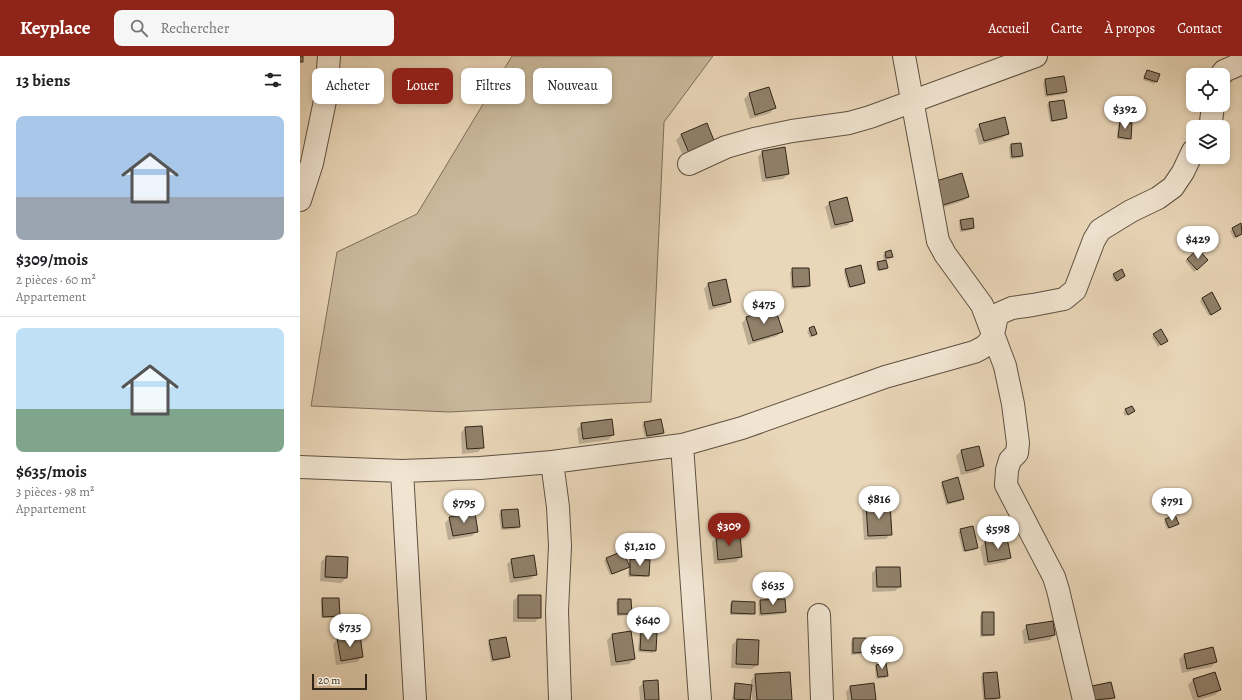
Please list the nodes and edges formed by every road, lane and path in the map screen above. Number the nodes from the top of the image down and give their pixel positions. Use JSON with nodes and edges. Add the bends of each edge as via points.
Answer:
{"nodes":[{"id":1,"x":329,"y":56,"type":"edge"},
{"id":2,"x":904,"y":56,"type":"edge"},
{"id":3,"x":1036,"y":56,"type":"edge"},
{"id":4,"x":1242,"y":63,"type":"edge"},
{"id":5,"x":1230,"y":68,"type":"edge"},
{"id":6,"x":912,"y":102,"type":"junction"},
{"id":7,"x":689,"y":164,"type":"dead end"},
{"id":8,"x":1187,"y":164,"type":"edge"},
{"id":9,"x":300,"y":200,"type":"edge"},
{"id":10,"x":993,"y":333,"type":"junction"},
{"id":11,"x":682,"y":445,"type":"junction"},
{"id":12,"x":552,"y":462,"type":"junction"},
{"id":13,"x":300,"y":468,"type":"edge"},
{"id":14,"x":402,"y":471,"type":"junction"},
{"id":15,"x":819,"y":615,"type":"dead end"},
{"id":16,"x":415,"y":700,"type":"edge"},
{"id":17,"x":560,"y":700,"type":"edge"},
{"id":18,"x":700,"y":700,"type":"edge"},
{"id":19,"x":822,"y":700,"type":"edge"},
{"id":20,"x":1084,"y":700,"type":"edge"}],
"edges":[{"from":1,"to":9,"type":"street","via":[[326,96],[312,163]]},
{"from":2,"to":6,"type":"street"},
{"from":3,"to":6,"type":"street"},
{"from":4,"to":5,"type":"street"},
{"from":6,"to":7,"type":"street","via":[[849,124],[754,139],[726,147]]},
{"from":6,"to":10,"type":"street","via":[[938,241],[982,305]]},
{"from":8,"to":10,"type":"street","via":[[1173,187],[1100,230],[1075,290],[1064,299],[1012,308],[998,314]]},
{"from":10,"to":11,"type":"street","via":[[987,344],[974,352],[885,377],[742,428]]},
{"from":10,"to":20,"type":"street","via":[[1005,366],[1018,443],[1017,453],[1010,460],[1007,470],[1006,485],[1054,577]]},
{"from":11,"to":12,"type":"street"},
{"from":11,"to":18,"type":"street"},
{"from":12,"to":14,"type":"street"},
{"from":12,"to":17,"type":"street","via":[[560,546],[557,611]]},
{"from":13,"to":14,"type":"street"},
{"from":14,"to":16,"type":"street"},
{"from":15,"to":19,"type":"street"}]}
